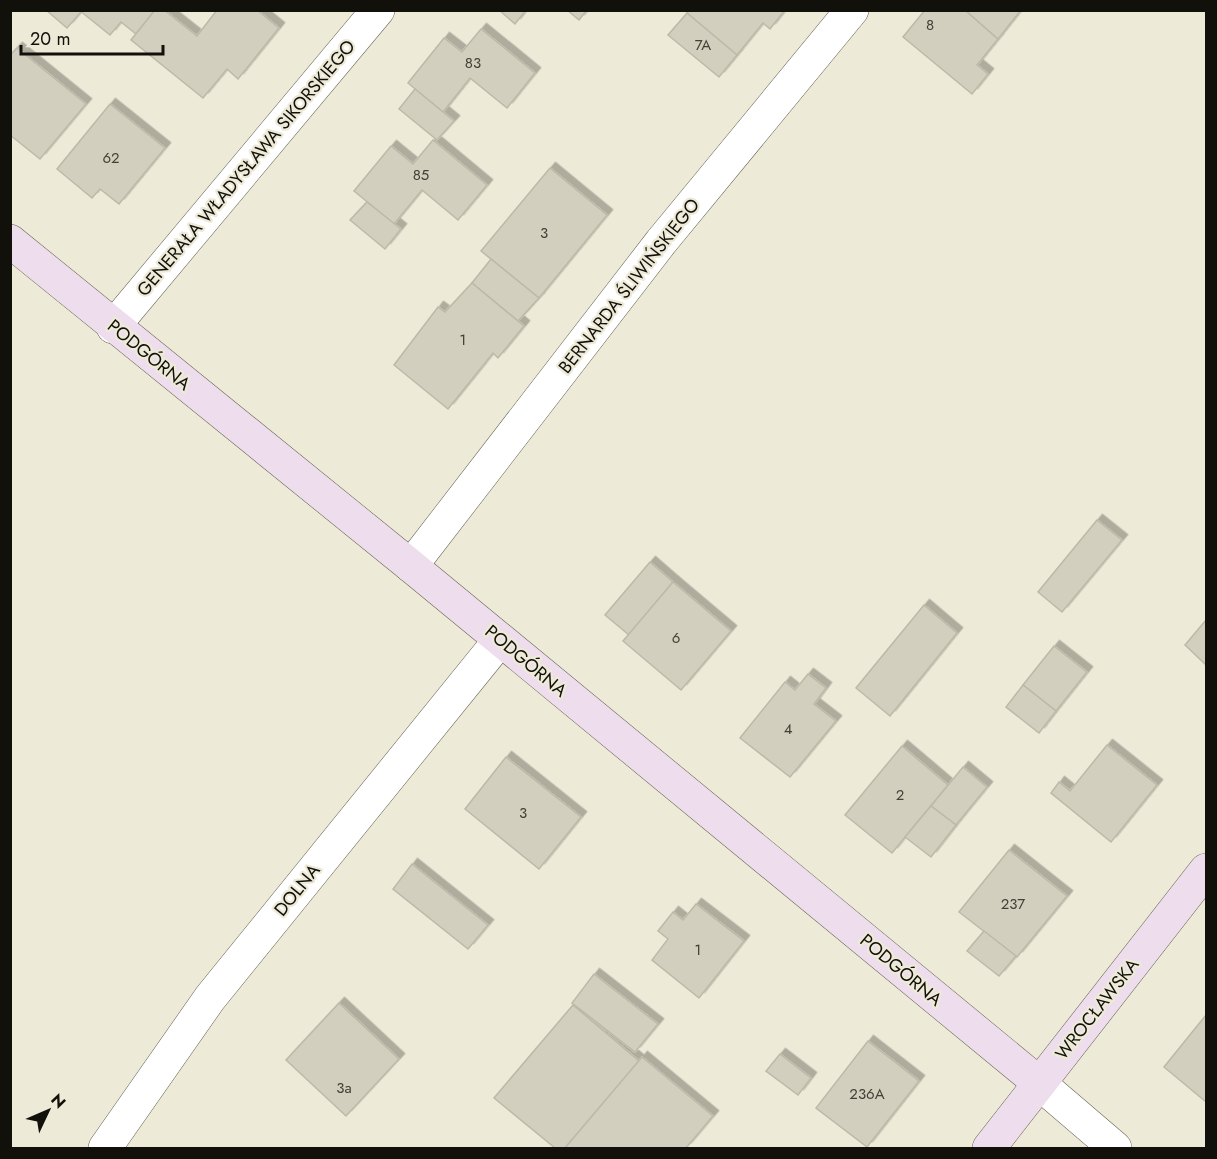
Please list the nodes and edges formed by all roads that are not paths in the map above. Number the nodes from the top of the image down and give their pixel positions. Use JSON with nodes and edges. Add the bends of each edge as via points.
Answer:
{"nodes":[{"id":1,"x":378,"y":10,"type":"edge"},
{"id":2,"x":852,"y":10,"type":"edge"},
{"id":3,"x":10,"y":242,"type":"edge"},
{"id":4,"x":113,"y":327,"type":"junction"},
{"id":5,"x":411,"y":566,"type":"junction"},
{"id":6,"x":500,"y":640,"type":"junction"},
{"id":7,"x":1206,"y":870,"type":"edge"},
{"id":8,"x":1040,"y":1083,"type":"junction"},
{"id":9,"x":105,"y":1149,"type":"edge"},
{"id":10,"x":989,"y":1149,"type":"edge"},
{"id":11,"x":1115,"y":1149,"type":"edge"}],
"edges":[{"from":1,"to":4,"type":"street","name":"GENERAŁA WŁADYSŁAWA SIKORSKIEGO"},
{"from":2,"to":5,"type":"street","name":"BERNARDA ŚLIWIŃSKIEGO","via":[[661,242]]},
{"from":3,"to":4,"type":"street","name":"PODGÓRNA"},
{"from":4,"to":5,"type":"street","name":"PODGÓRNA"},
{"from":5,"to":6,"type":"street","name":"PODGÓRNA"},
{"from":6,"to":8,"type":"street","name":"PODGÓRNA"},
{"from":6,"to":9,"type":"street","name":"DOLNA","via":[[210,998]]},
{"from":7,"to":8,"type":"street","name":"WROCŁAWSKA"},
{"from":8,"to":10,"type":"street","name":"WROCŁAWSKA"},
{"from":8,"to":11,"type":"street"}]}
